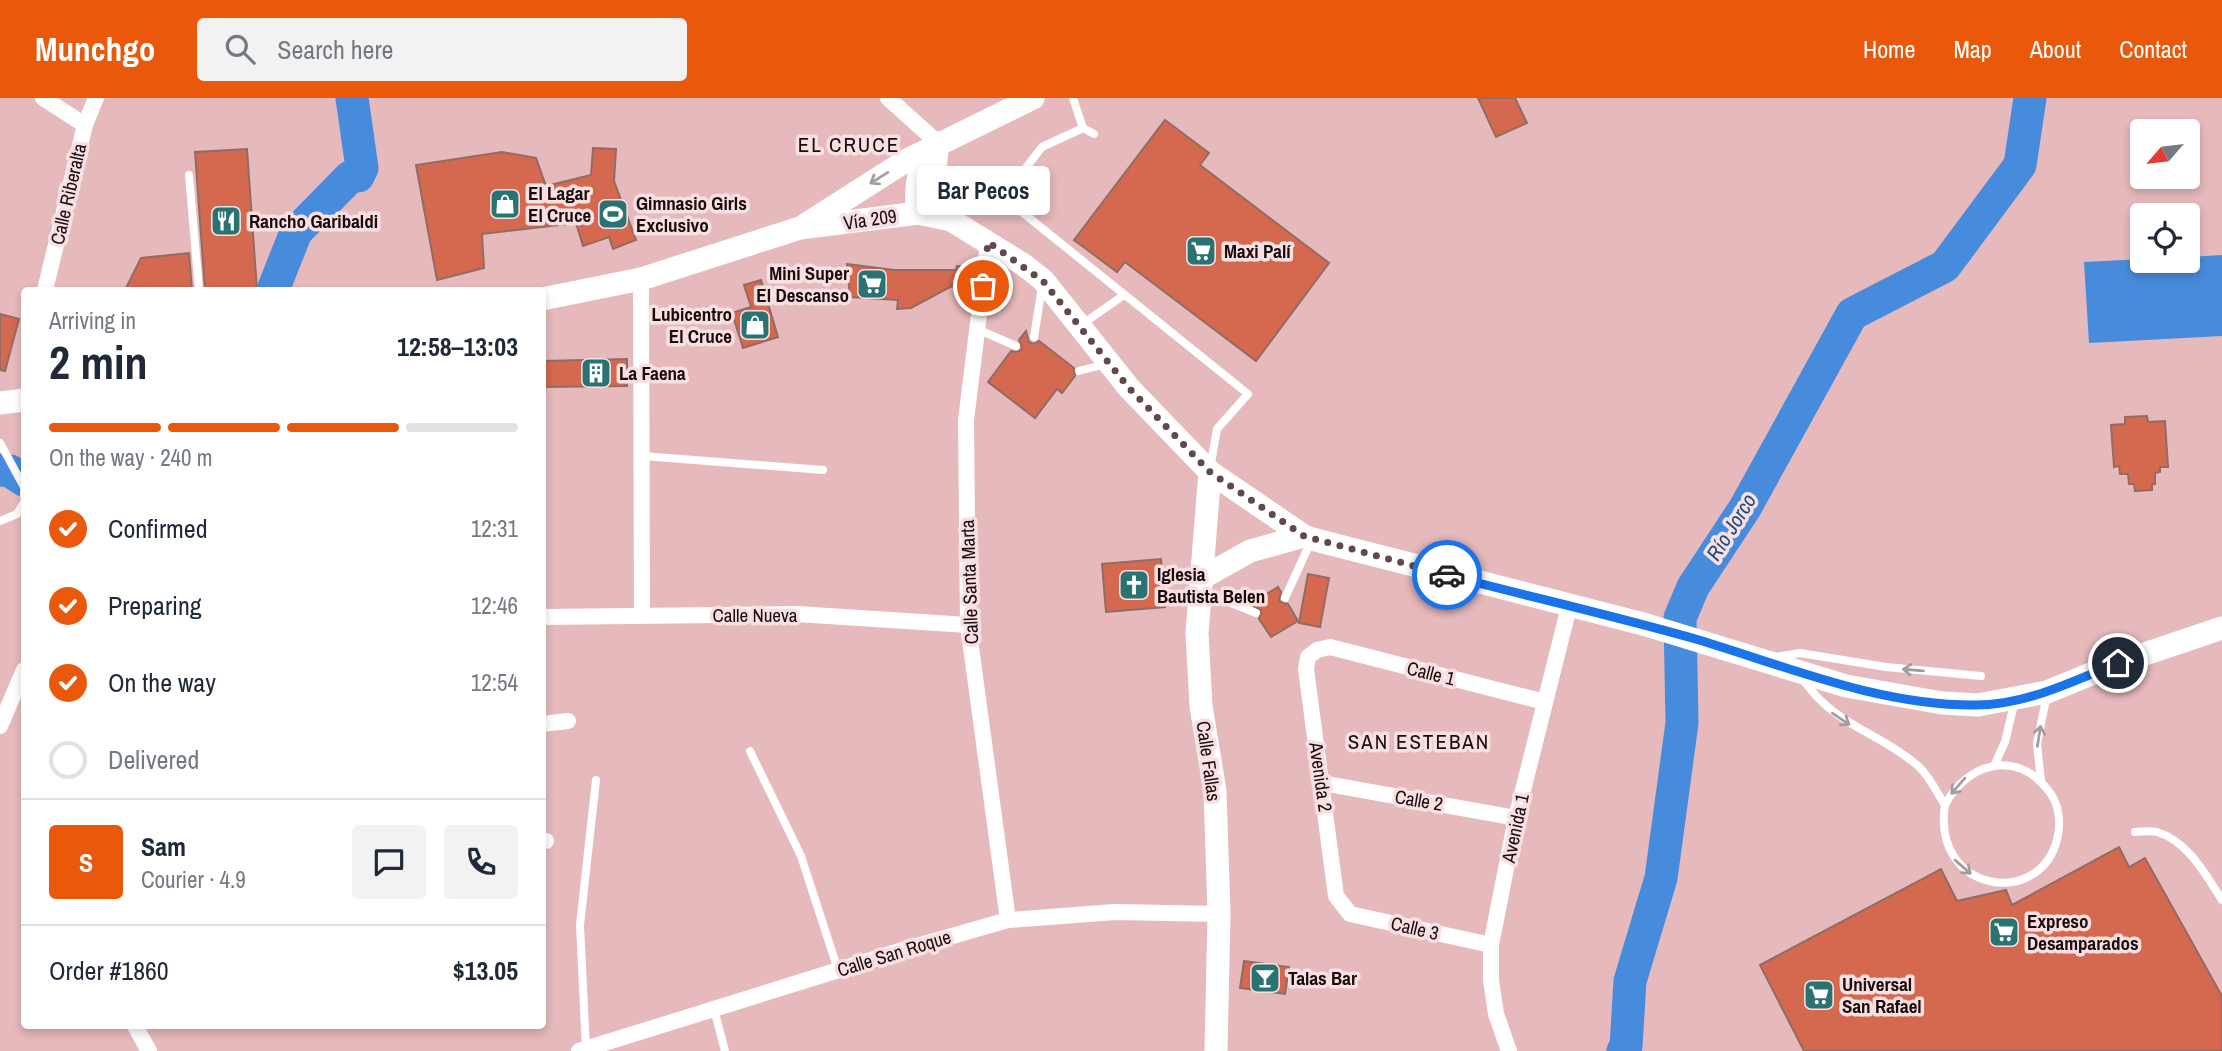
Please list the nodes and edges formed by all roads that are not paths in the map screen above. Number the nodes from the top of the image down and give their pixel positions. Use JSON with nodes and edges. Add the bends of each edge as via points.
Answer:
{"nodes":[{"id":1,"x":43,"y":98,"type":"edge"},
{"id":2,"x":96,"y":98,"type":"edge"},
{"id":3,"x":888,"y":98,"type":"edge"},
{"id":4,"x":1033,"y":98,"type":"edge"},
{"id":5,"x":1073,"y":98,"type":"edge"},
{"id":6,"x":85,"y":125,"type":"junction"},
{"id":7,"x":1083,"y":128,"type":"junction"},
{"id":8,"x":1094,"y":134,"type":"dead end"},
{"id":9,"x":938,"y":143,"type":"junction"},
{"id":10,"x":189,"y":175,"type":"dead end"},
{"id":11,"x":918,"y":213,"type":"junction"},
{"id":12,"x":951,"y":220,"type":"junction"},
{"id":13,"x":800,"y":228,"type":"junction"},
{"id":14,"x":988,"y":242,"type":"junction"},
{"id":15,"x":641,"y":279,"type":"junction"},
{"id":16,"x":1043,"y":281,"type":"junction"},
{"id":17,"x":46,"y":287,"type":"edge"},
{"id":18,"x":200,"y":287,"type":"edge"},
{"id":19,"x":1124,"y":295,"type":"junction"},
{"id":20,"x":546,"y":298,"type":"edge"},
{"id":21,"x":1080,"y":326,"type":"junction"},
{"id":22,"x":979,"y":330,"type":"junction"},
{"id":23,"x":1034,"y":337,"type":"dead end"},
{"id":24,"x":1016,"y":346,"type":"dead end"},
{"id":25,"x":1109,"y":363,"type":"junction"},
{"id":26,"x":1079,"y":372,"type":"dead end"},
{"id":27,"x":21,"y":400,"type":"edge"},
{"id":28,"x":0,"y":403,"type":"edge"},
{"id":29,"x":0,"y":443,"type":"edge"},
{"id":30,"x":643,"y":456,"type":"junction"},
{"id":31,"x":823,"y":470,"type":"dead end"},
{"id":32,"x":1210,"y":472,"type":"junction"},
{"id":33,"x":21,"y":480,"type":"edge"},
{"id":34,"x":21,"y":507,"type":"edge"},
{"id":35,"x":0,"y":522,"type":"edge"},
{"id":36,"x":1308,"y":537,"type":"junction"},
{"id":37,"x":1201,"y":584,"type":"junction"},
{"id":38,"x":1285,"y":598,"type":"dead end"},
{"id":39,"x":1569,"y":607,"type":"junction"},
{"id":40,"x":1256,"y":613,"type":"dead end"},
{"id":41,"x":642,"y":614,"type":"junction"},
{"id":42,"x":546,"y":617,"type":"edge"},
{"id":43,"x":968,"y":625,"type":"junction"},
{"id":44,"x":2222,"y":628,"type":"edge"},
{"id":45,"x":1317,"y":650,"type":"joint"},
{"id":46,"x":1761,"y":659,"type":"junction"},
{"id":47,"x":1796,"y":669,"type":"junction"},
{"id":48,"x":1981,"y":676,"type":"dead end"},
{"id":49,"x":21,"y":677,"type":"edge"},
{"id":50,"x":2048,"y":692,"type":"junction"},
{"id":51,"x":2015,"y":700,"type":"junction"},
{"id":52,"x":1545,"y":702,"type":"junction"},
{"id":53,"x":568,"y":721,"type":"dead end"},
{"id":54,"x":546,"y":724,"type":"edge"},
{"id":55,"x":0,"y":726,"type":"edge"},
{"id":56,"x":750,"y":751,"type":"dead end"},
{"id":57,"x":1994,"y":766,"type":"junction"},
{"id":58,"x":596,"y":780,"type":"dead end"},
{"id":59,"x":2041,"y":781,"type":"junction"},
{"id":60,"x":1322,"y":783,"type":"junction"},
{"id":61,"x":1945,"y":806,"type":"junction"},
{"id":62,"x":1516,"y":818,"type":"junction"},
{"id":63,"x":2134,"y":832,"type":"dead end"},
{"id":64,"x":2222,"y":900,"type":"edge"},
{"id":65,"x":1342,"y":907,"type":"joint"},
{"id":66,"x":1219,"y":914,"type":"junction"},
{"id":67,"x":1009,"y":920,"type":"junction"},
{"id":68,"x":1491,"y":945,"type":"junction"},
{"id":69,"x":838,"y":970,"type":"junction"},
{"id":70,"x":714,"y":1009,"type":"junction"},
{"id":71,"x":137,"y":1029,"type":"edge"},
{"id":72,"x":583,"y":1050,"type":"edge"},
{"id":73,"x":149,"y":1051,"type":"edge"},
{"id":74,"x":725,"y":1051,"type":"edge"},
{"id":75,"x":1216,"y":1051,"type":"edge"},
{"id":76,"x":1509,"y":1051,"type":"edge"}],
"edges":[{"from":1,"to":6,"type":"street"},
{"from":2,"to":6,"type":"street","name":"Calle Riberalta"},
{"from":3,"to":9,"type":"street"},
{"from":4,"to":9,"type":"main road"},
{"from":5,"to":7,"type":"lane"},
{"from":6,"to":17,"type":"street","name":"Calle Riberalta"},
{"from":7,"to":8,"type":"lane"},
{"from":7,"to":19,"type":"lane","via":[[1041,147],[1006,190],[1007,200]]},
{"from":9,"to":11,"type":"main road","via":[[918,175]]},
{"from":9,"to":12,"type":"main road","via":[[935,182]]},
{"from":9,"to":13,"type":"main road","one_way":true},
{"from":10,"to":18,"type":"lane"},
{"from":11,"to":12,"type":"main road","name":"Vía 209"},
{"from":11,"to":13,"type":"main road","name":"Vía 209"},
{"from":12,"to":14,"type":"main road","name":"Vía 209"},
{"from":13,"to":15,"type":"main road","name":"Vía 209"},
{"from":14,"to":16,"type":"main road","name":"Vía 209"},
{"from":14,"to":22,"type":"street","name":"Calle Santa Marta"},
{"from":15,"to":20,"type":"main road","name":"Vía 209"},
{"from":15,"to":30,"type":"street"},
{"from":16,"to":21,"type":"main road","name":"Vía 209"},
{"from":16,"to":23,"type":"lane"},
{"from":19,"to":21,"type":"lane"},
{"from":19,"to":32,"type":"lane","via":[[1248,394],[1217,429]]},
{"from":21,"to":25,"type":"main road","name":"Vía 209"},
{"from":22,"to":24,"type":"lane"},
{"from":22,"to":43,"type":"street","name":"Calle Santa Marta","via":[[966,420]]},
{"from":25,"to":26,"type":"lane"},
{"from":25,"to":32,"type":"main road","name":"Vía 209"},
{"from":27,"to":28,"type":"main road"},
{"from":29,"to":33,"type":"lane"},
{"from":30,"to":31,"type":"lane"},
{"from":30,"to":41,"type":"street"},
{"from":32,"to":36,"type":"main road","name":"Vía 209"},
{"from":32,"to":37,"type":"main road","name":"Calle Fallas"},
{"from":34,"to":35,"type":"lane"},
{"from":36,"to":37,"type":"main road","via":[[1250,551]]},
{"from":36,"to":38,"type":"lane"},
{"from":36,"to":39,"type":"main road","name":"Vía 209"},
{"from":37,"to":40,"type":"lane"},
{"from":37,"to":66,"type":"main road","name":"Calle Fallas","via":[[1197,633],[1201,706],[1215,791]]},
{"from":39,"to":46,"type":"main road","name":"Vía 209"},
{"from":39,"to":52,"type":"street","name":"Avenida 1"},
{"from":41,"to":42,"type":"street","name":"Calle Nueva"},
{"from":41,"to":43,"type":"street","name":"Calle Nueva","via":[[797,614]]},
{"from":43,"to":67,"type":"street","name":"Calle Santa Marta"},
{"from":44,"to":50,"type":"main road","name":"Vía 209"},
{"from":45,"to":52,"type":"street","name":"Calle 1","via":[[1330,648]]},
{"from":45,"to":60,"type":"street","name":"Avenida 2","via":[[1308,657],[1306,669]]},
{"from":46,"to":47,"type":"main road","name":"Vía 209"},
{"from":48,"to":46,"type":"lane","one_way":true,"via":[[1800,653]]},
{"from":47,"to":51,"type":"main road","name":"Vía 209","via":[[1895,696],[1978,705]]},
{"from":47,"to":61,"type":"lane","one_way":true,"via":[[1813,695],[1836,717],[1919,767]]},
{"from":49,"to":55,"type":"street"},
{"from":50,"to":51,"type":"main road","name":"Vía 209"},
{"from":59,"to":50,"type":"lane","one_way":true,"via":[[2037,744]]},
{"from":51,"to":57,"type":"lane"},
{"from":52,"to":62,"type":"street","name":"Avenida 1"},
{"from":53,"to":54,"type":"street"},
{"from":56,"to":69,"type":"lane","via":[[801,856]]},
{"from":57,"to":59,"type":"lane","via":[[2012,766]]},
{"from":57,"to":61,"type":"lane","one_way":true,"via":[[1964,778]]},
{"from":58,"to":72,"type":"lane","via":[[580,925]]},
{"from":61,"to":59,"type":"lane","one_way":true,"via":[[1945,842],[1965,871],[1981,880],[2016,881],[2033,874],[2056,845],[2060,826],[2057,806]]},
{"from":60,"to":62,"type":"street","name":"Calle 2"},
{"from":60,"to":65,"type":"street","name":"Avenida 2","via":[[1336,896]]},
{"from":62,"to":68,"type":"street","name":"Avenida 1"},
{"from":63,"to":64,"type":"lane","via":[[2157,832],[2176,843],[2197,861]]},
{"from":65,"to":68,"type":"street","name":"Calle 3","via":[[1350,914]]},
{"from":66,"to":67,"type":"street","name":"Calle San Roque","via":[[1115,912]]},
{"from":66,"to":75,"type":"main road","name":"Calle Fallas"},
{"from":67,"to":69,"type":"street","name":"Calle San Roque"},
{"from":68,"to":76,"type":"street","name":"Avenida 1","via":[[1496,1014]]},
{"from":69,"to":70,"type":"street","name":"Calle San Roque"},
{"from":70,"to":72,"type":"street","name":"Calle San Roque"},
{"from":70,"to":74,"type":"lane"},
{"from":71,"to":73,"type":"street"}]}
